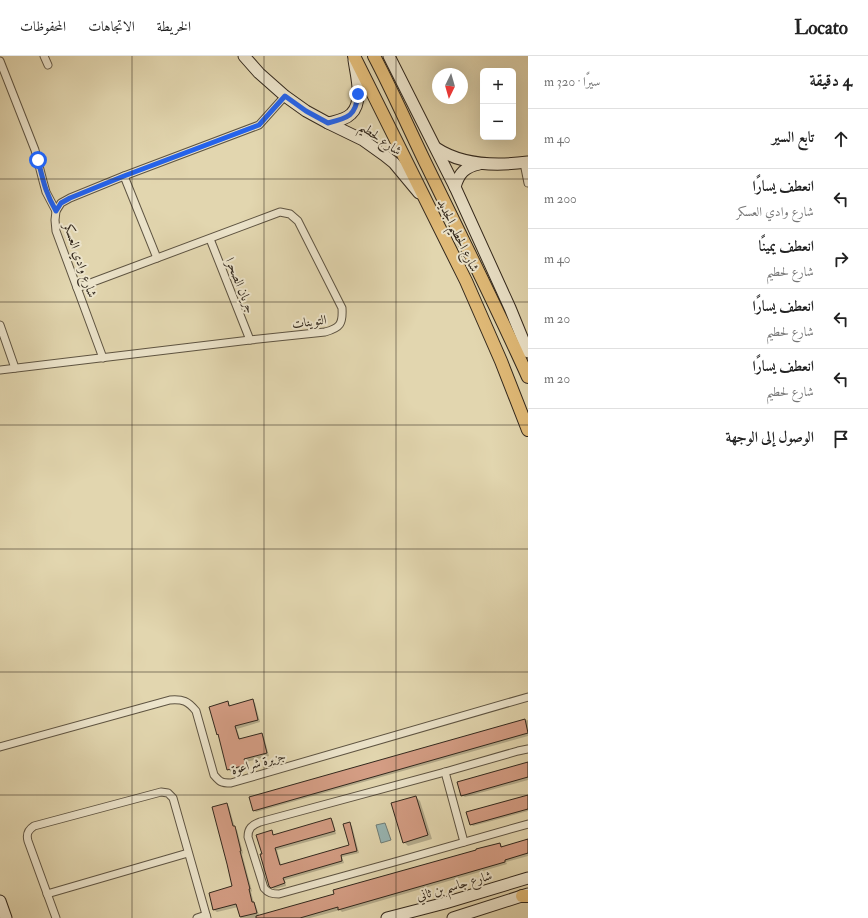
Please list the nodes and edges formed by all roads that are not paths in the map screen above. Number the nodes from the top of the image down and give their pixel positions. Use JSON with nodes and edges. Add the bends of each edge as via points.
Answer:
{"nodes":[{"id":1,"x":44,"y":56,"type":"edge"},
{"id":2,"x":244,"y":56,"type":"edge"},
{"id":3,"x":354,"y":56,"type":"edge"},
{"id":4,"x":374,"y":56,"type":"edge"},
{"id":5,"x":389,"y":56,"type":"edge"},
{"id":6,"x":0,"y":61,"type":"edge"},
{"id":7,"x":48,"y":65,"type":"dead end"},
{"id":8,"x":285,"y":96,"type":"junction"},
{"id":9,"x":328,"y":123,"type":"junction"},
{"id":10,"x":436,"y":148,"type":"junction"},
{"id":11,"x":526,"y":162,"type":"edge"},
{"id":12,"x":479,"y":163,"type":"junction"},
{"id":13,"x":124,"y":176,"type":"junction"},
{"id":14,"x":528,"y":184,"type":"edge"},
{"id":15,"x":455,"y":187,"type":"junction"},
{"id":16,"x":427,"y":202,"type":"junction"},
{"id":17,"x":56,"y":211,"type":"junction"},
{"id":18,"x":210,"y":239,"type":"junction"},
{"id":19,"x":157,"y":258,"type":"junction"},
{"id":20,"x":77,"y":288,"type":"junction"},
{"id":21,"x":0,"y":325,"type":"edge"},
{"id":22,"x":250,"y":340,"type":"junction"},
{"id":23,"x":528,"y":352,"type":"edge"},
{"id":24,"x":103,"y":358,"type":"junction"},
{"id":25,"x":15,"y":368,"type":"junction"},
{"id":26,"x":0,"y":370,"type":"edge"},
{"id":27,"x":528,"y":377,"type":"edge"},
{"id":28,"x":528,"y":430,"type":"edge"},
{"id":29,"x":528,"y":697,"type":"edge"},
{"id":30,"x":0,"y":747,"type":"edge"},
{"id":31,"x":528,"y":749,"type":"edge"},
{"id":32,"x":445,"y":772,"type":"junction"},
{"id":33,"x":528,"y":824,"type":"edge"},
{"id":34,"x":464,"y":842,"type":"junction"},
{"id":35,"x":188,"y":853,"type":"junction"},
{"id":36,"x":528,"y":878,"type":"edge"},
{"id":37,"x":47,"y":894,"type":"junction"},
{"id":38,"x":526,"y":896,"type":"edge"},
{"id":39,"x":0,"y":901,"type":"edge"},
{"id":40,"x":207,"y":917,"type":"edge"},
{"id":41,"x":6,"y":918,"type":"edge"},
{"id":42,"x":56,"y":918,"type":"edge"},
{"id":43,"x":197,"y":918,"type":"edge"},
{"id":44,"x":387,"y":918,"type":"edge"},
{"id":45,"x":453,"y":918,"type":"edge"}],
"edges":[{"from":1,"to":7,"type":"street"},
{"from":2,"to":8,"type":"street","name":"شارع لحطيم"},
{"from":3,"to":9,"type":"street","name":"شارع لحطيم","via":[[358,94],[355,110],[346,118]]},
{"from":3,"to":16,"type":"main road","name":"شارع الحطيم الجديد"},
{"from":4,"to":27,"type":"main road","name":"شارع الحطيم الجديد"},
{"from":5,"to":10,"type":"street"},
{"from":6,"to":17,"type":"street","via":[[35,150],[46,192]]},
{"from":8,"to":9,"type":"street","name":"شارع لحطيم"},
{"from":8,"to":13,"type":"street","name":"شارع وادي العسكر","via":[[259,125]]},
{"from":9,"to":16,"type":"street","name":"شارع لحطيم","via":[[363,140],[394,163]]},
{"from":10,"to":12,"type":"street","via":[[457,159]]},
{"from":10,"to":15,"type":"street"},
{"from":11,"to":12,"type":"street"},
{"from":11,"to":14,"type":"street"},
{"from":12,"to":15,"type":"street","via":[[464,170]]},
{"from":13,"to":17,"type":"street","name":"شارع وادي العسكر","via":[[70,198],[61,203]]},
{"from":13,"to":19,"type":"street"},
{"from":15,"to":23,"type":"street"},
{"from":16,"to":28,"type":"main road","name":"شارع الحطيم الجديد","via":[[502,361]]},
{"from":17,"to":20,"type":"street","name":"شارع وادي العسكر","via":[[56,231]]},
{"from":18,"to":19,"type":"street","name":"التوينات"},
{"from":18,"to":22,"type":"street","name":"جريان الصحرا"},
{"from":18,"to":22,"type":"street","name":"التوينات","via":[[280,212],[290,214],[298,221],[342,308],[341,324],[334,330]]},
{"from":19,"to":20,"type":"street","name":"التوينات"},
{"from":20,"to":24,"type":"street","name":"شارع وادي العسكر"},
{"from":21,"to":25,"type":"street"},
{"from":22,"to":24,"type":"street","name":"التوينات"},
{"from":24,"to":25,"type":"street","name":"التوينات"},
{"from":25,"to":26,"type":"street","name":"التوينات"},
{"from":29,"to":30,"type":"street","name":"جزيرة شراعوة","via":[[231,783],[220,782],[214,775],[196,711],[186,701],[170,700]]},
{"from":31,"to":32,"type":"street"},
{"from":32,"to":34,"type":"street"},
{"from":32,"to":34,"type":"street","via":[[260,822],[249,829],[248,837],[264,888],[272,894],[283,894]]},
{"from":33,"to":34,"type":"street"},
{"from":35,"to":37,"type":"street"},
{"from":35,"to":37,"type":"street","via":[[173,798],[165,792],[34,826],[27,838]]},
{"from":35,"to":40,"type":"street"},
{"from":36,"to":44,"type":"street","name":"شارع جاسم بن ثاني"},
{"from":37,"to":42,"type":"street"},
{"from":38,"to":45,"type":"street"},
{"from":39,"to":41,"type":"street"},
{"from":40,"to":43,"type":"street"}]}
